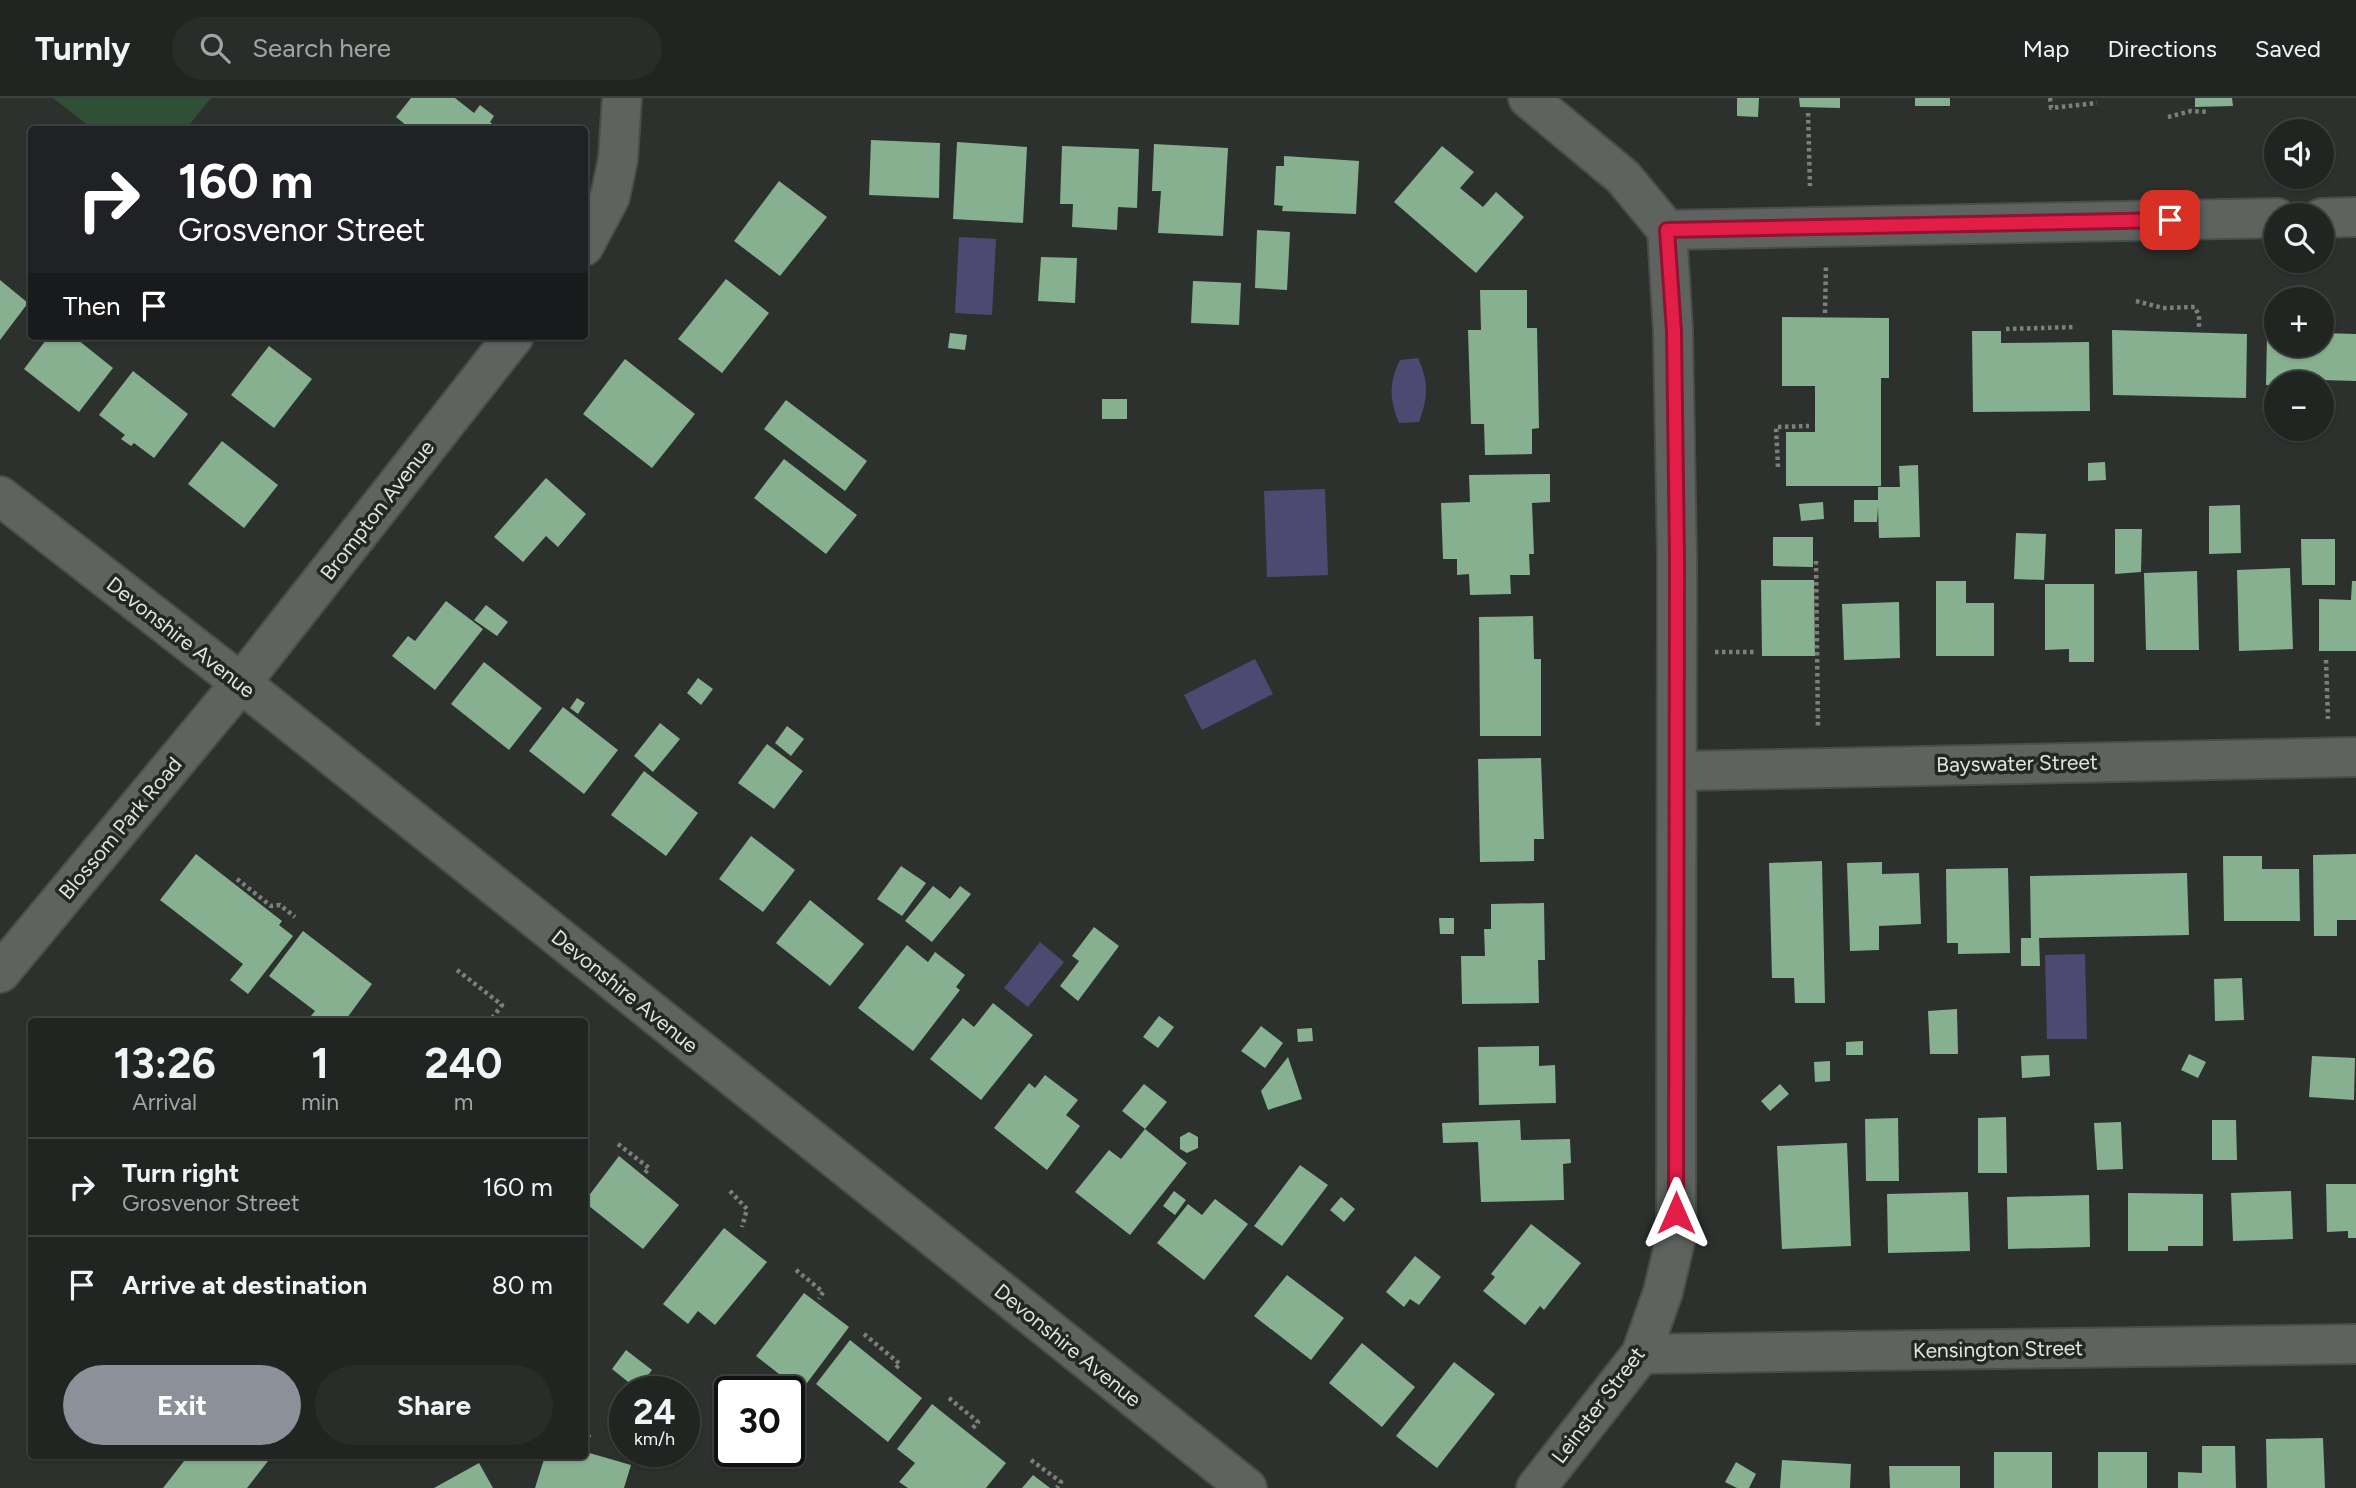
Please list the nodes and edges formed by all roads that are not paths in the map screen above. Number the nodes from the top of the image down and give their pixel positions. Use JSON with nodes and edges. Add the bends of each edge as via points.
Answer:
{"nodes":[{"id":1,"x":622,"y":98,"type":"edge"},
{"id":2,"x":1528,"y":98,"type":"edge"},
{"id":3,"x":2356,"y":217,"type":"edge"},
{"id":4,"x":2264,"y":218,"type":"edge"},
{"id":5,"x":2334,"y":218,"type":"edge"},
{"id":6,"x":1667,"y":230,"type":"junction"},
{"id":7,"x":588,"y":238,"type":"edge"},
{"id":8,"x":511,"y":340,"type":"edge"},
{"id":9,"x":0,"y":496,"type":"edge"},
{"id":10,"x":241,"y":683,"type":"junction"},
{"id":11,"x":2356,"y":757,"type":"edge"},
{"id":12,"x":1678,"y":771,"type":"junction"},
{"id":13,"x":0,"y":973,"type":"edge"},
{"id":14,"x":2356,"y":1344,"type":"edge"},
{"id":15,"x":1641,"y":1354,"type":"junction"},
{"id":16,"x":1247,"y":1488,"type":"edge"},
{"id":17,"x":1536,"y":1488,"type":"edge"}],
"edges":[{"from":1,"to":7,"type":"street","via":[[610,197]]},
{"from":2,"to":6,"type":"street","via":[[1623,177]]},
{"from":3,"to":5,"type":"street"},
{"from":4,"to":6,"type":"street"},
{"from":6,"to":12,"type":"street","name":"Leinster Street","via":[[1674,331]]},
{"from":8,"to":10,"type":"street","name":"Brompton Avenue"},
{"from":9,"to":10,"type":"street","name":"Devonshire Avenue"},
{"from":10,"to":13,"type":"street","name":"Blossom Park Road"},
{"from":10,"to":16,"type":"street","name":"Devonshire Avenue"},
{"from":11,"to":12,"type":"street","name":"Bayswater Street"},
{"from":12,"to":15,"type":"street","name":"Leinster Street","via":[[1676,1237]]},
{"from":14,"to":15,"type":"street","name":"Kensington Street"},
{"from":15,"to":17,"type":"street","name":"Leinster Street"}]}
